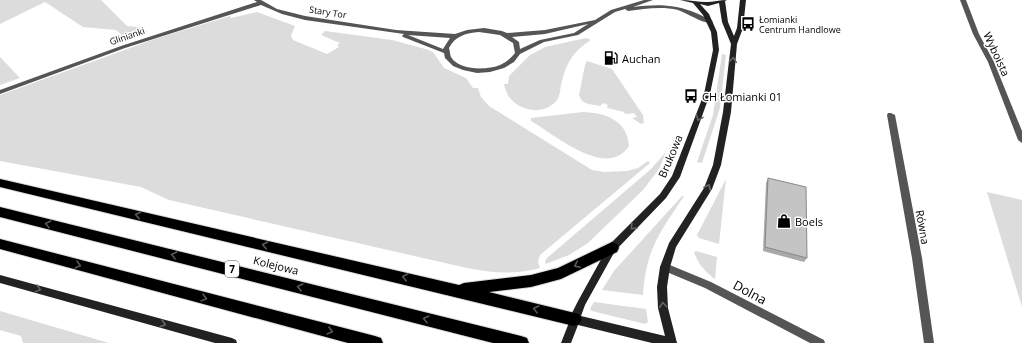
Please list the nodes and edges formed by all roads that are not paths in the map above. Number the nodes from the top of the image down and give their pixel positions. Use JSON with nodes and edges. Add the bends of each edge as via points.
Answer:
{"nodes":[{"id":1,"x":628,"y":0,"type":"edge"},
{"id":2,"x":650,"y":0,"type":"edge"},
{"id":3,"x":683,"y":0,"type":"edge"},
{"id":4,"x":723,"y":0,"type":"edge"},
{"id":5,"x":743,"y":0,"type":"edge"},
{"id":6,"x":963,"y":0,"type":"edge"},
{"id":7,"x":259,"y":2,"type":"edge"},
{"id":8,"x":696,"y":3,"type":"junction"},
{"id":9,"x":613,"y":11,"type":"junction"},
{"id":10,"x":598,"y":20,"type":"junction"},
{"id":11,"x":710,"y":22,"type":"junction"},
{"id":12,"x":399,"y":34,"type":"junction"},
{"id":13,"x":508,"y":35,"type":"junction"},
{"id":14,"x":457,"y":36,"type":"junction"},
{"id":15,"x":734,"y":44,"type":"junction"},
{"id":16,"x":446,"y":52,"type":"junction"},
{"id":17,"x":518,"y":53,"type":"junction"},
{"id":18,"x":0,"y":92,"type":"edge"},
{"id":19,"x":891,"y":115,"type":"dead end"},
{"id":20,"x":1022,"y":140,"type":"edge"},
{"id":21,"x":0,"y":183,"type":"edge"},
{"id":22,"x":0,"y":212,"type":"edge"},
{"id":23,"x":0,"y":244,"type":"edge"},
{"id":24,"x":612,"y":248,"type":"junction"},
{"id":25,"x":665,"y":267,"type":"junction"},
{"id":26,"x":0,"y":279,"type":"edge"},
{"id":27,"x":456,"y":290,"type":"junction"},
{"id":28,"x":574,"y":319,"type":"junction"},
{"id":29,"x":232,"y":343,"type":"edge"},
{"id":30,"x":374,"y":343,"type":"edge"},
{"id":31,"x":521,"y":343,"type":"edge"},
{"id":32,"x":566,"y":343,"type":"edge"},
{"id":33,"x":672,"y":343,"type":"edge"},
{"id":34,"x":820,"y":343,"type":"edge"},
{"id":35,"x":929,"y":343,"type":"edge"}],
"edges":[{"from":1,"to":9,"type":"street"},
{"from":2,"to":9,"type":"street"},
{"from":3,"to":8,"type":"street"},
{"from":4,"to":8,"type":"street","via":[[708,4]]},
{"from":4,"to":15,"type":"street","via":[[725,22]]},
{"from":5,"to":15,"type":"street","via":[[740,28]]},
{"from":6,"to":20,"type":"street","name":"Wyboista"},
{"from":7,"to":12,"type":"street","name":"Stary Tor","via":[[274,10],[304,18]]},
{"from":7,"to":18,"type":"street","name":"Glinianki","via":[[123,46]]},
{"from":8,"to":11,"type":"street","name":"Brukowa"},
{"from":9,"to":10,"type":"street"},
{"from":9,"to":11,"type":"street","via":[[658,6],[677,7]]},
{"from":10,"to":13,"type":"street","via":[[550,31]]},
{"from":10,"to":17,"type":"street","via":[[576,34],[542,41]]},
{"from":11,"to":24,"type":"street","name":"Brukowa","one_way":true,"via":[[716,50],[708,94],[676,177],[663,196]]},
{"from":12,"to":14,"type":"street","name":"Stary Tor"},
{"from":12,"to":16,"type":"street","name":"Stary Tor"},
{"from":13,"to":14,"type":"street","via":[[484,30]]},
{"from":13,"to":17,"type":"street","via":[[518,45]]},
{"from":14,"to":16,"type":"street","via":[[450,42]]},
{"from":25,"to":15,"type":"street","one_way":true,"via":[[672,246],[708,189],[717,165],[727,112]]},
{"from":16,"to":17,"type":"street","via":[[453,63],[464,69],[478,71],[502,67],[512,61]]},
{"from":19,"to":35,"type":"street","name":"Równa"},
{"from":27,"to":21,"type":"highway","one_way":true},
{"from":31,"to":22,"type":"highway","name":"Kolejowa","number":"7","one_way":true},
{"from":23,"to":30,"type":"highway","one_way":true},
{"from":24,"to":27,"type":"highway","one_way":true,"via":[[553,275],[531,281]]},
{"from":24,"to":28,"type":"street","name":"Brukowa"},
{"from":33,"to":25,"type":"street","one_way":true,"via":[[663,308],[662,286]]},
{"from":25,"to":34,"type":"street","name":"Dolna","via":[[715,288]]},
{"from":26,"to":29,"type":"street","one_way":true},
{"from":28,"to":27,"type":"highway","one_way":true},
{"from":28,"to":32,"type":"street","name":"Brukowa"},
{"from":28,"to":33,"type":"street"}]}
